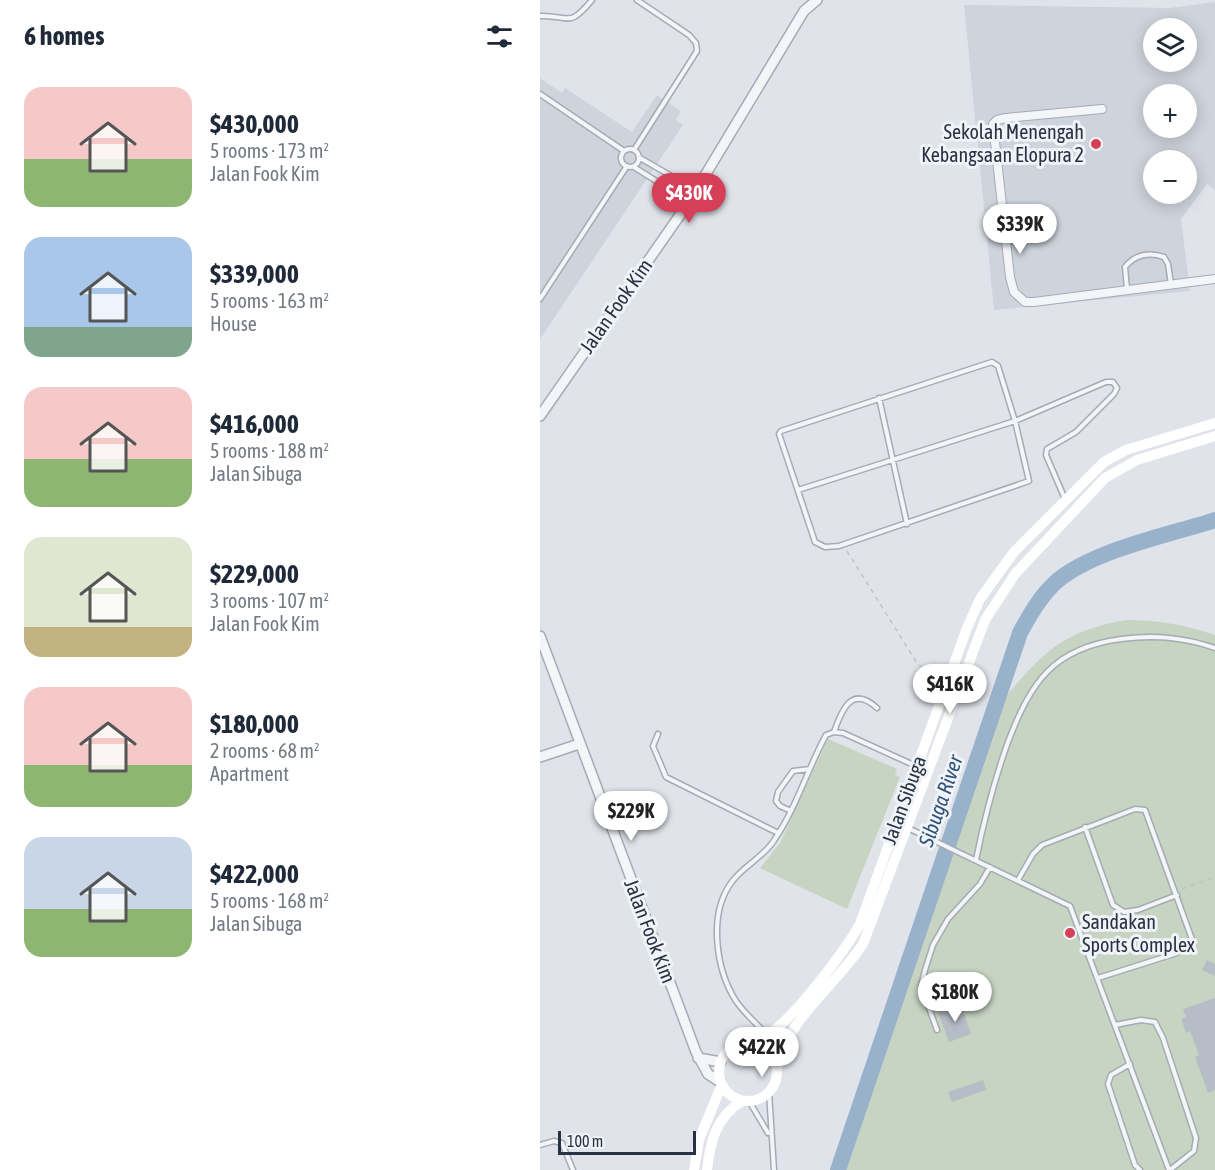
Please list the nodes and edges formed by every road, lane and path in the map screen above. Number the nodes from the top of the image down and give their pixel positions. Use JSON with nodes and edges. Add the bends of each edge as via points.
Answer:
{"nodes":[{"id":1,"x":592,"y":0,"type":"edge"},
{"id":2,"x":638,"y":0,"type":"edge"},
{"id":3,"x":807,"y":0,"type":"edge"},
{"id":4,"x":817,"y":0,"type":"edge"},
{"id":5,"x":804,"y":11,"type":"junction"},
{"id":6,"x":540,"y":16,"type":"edge"},
{"id":7,"x":540,"y":94,"type":"edge"},
{"id":8,"x":1102,"y":109,"type":"dead end"},
{"id":9,"x":634,"y":150,"type":"junction"},
{"id":10,"x":624,"y":151,"type":"junction"},
{"id":11,"x":639,"y":158,"type":"junction"},
{"id":12,"x":627,"y":166,"type":"junction"},
{"id":13,"x":634,"y":166,"type":"junction"},
{"id":14,"x":696,"y":190,"type":"junction"},
{"id":15,"x":688,"y":202,"type":"junction"},
{"id":16,"x":1215,"y":279,"type":"edge"},
{"id":17,"x":1171,"y":284,"type":"junction"},
{"id":18,"x":1127,"y":289,"type":"junction"},
{"id":19,"x":540,"y":299,"type":"edge"},
{"id":20,"x":879,"y":398,"type":"junction"},
{"id":21,"x":540,"y":416,"type":"edge"},
{"id":22,"x":1015,"y":421,"type":"junction"},
{"id":23,"x":1215,"y":423,"type":"edge"},
{"id":24,"x":1215,"y":436,"type":"edge"},
{"id":25,"x":894,"y":459,"type":"junction"},
{"id":26,"x":798,"y":490,"type":"junction"},
{"id":27,"x":1065,"y":500,"type":"junction"},
{"id":28,"x":907,"y":524,"type":"junction"},
{"id":29,"x":844,"y":545,"type":"junction"},
{"id":30,"x":540,"y":636,"type":"edge"},
{"id":31,"x":1215,"y":648,"type":"edge"},
{"id":32,"x":947,"y":680,"type":"junction"},
{"id":33,"x":877,"y":708,"type":"dead end"},
{"id":34,"x":834,"y":732,"type":"junction"},
{"id":35,"x":658,"y":734,"type":"dead end"},
{"id":36,"x":579,"y":744,"type":"junction"},
{"id":37,"x":540,"y":757,"type":"edge"},
{"id":38,"x":916,"y":766,"type":"junction"},
{"id":39,"x":810,"y":769,"type":"junction"},
{"id":40,"x":791,"y":812,"type":"junction"},
{"id":41,"x":1085,"y":827,"type":"junction"},
{"id":42,"x":908,"y":828,"type":"junction"},
{"id":43,"x":778,"y":833,"type":"junction"},
{"id":44,"x":976,"y":860,"type":"junction"},
{"id":45,"x":990,"y":867,"type":"junction"},
{"id":46,"x":1215,"y":877,"type":"edge"},
{"id":47,"x":1018,"y":880,"type":"junction"},
{"id":48,"x":1176,"y":893,"type":"junction"},
{"id":49,"x":1193,"y":942,"type":"dead end"},
{"id":50,"x":1177,"y":953,"type":"dead end"},
{"id":51,"x":1098,"y":978,"type":"junction"},
{"id":52,"x":1115,"y":1025,"type":"junction"},
{"id":53,"x":937,"y":1030,"type":"dead end"},
{"id":54,"x":767,"y":1036,"type":"junction"},
{"id":55,"x":743,"y":1044,"type":"junction"},
{"id":56,"x":698,"y":1058,"type":"junction"},
{"id":57,"x":721,"y":1062,"type":"junction"},
{"id":58,"x":1130,"y":1064,"type":"junction"},
{"id":59,"x":777,"y":1070,"type":"junction"},
{"id":60,"x":721,"y":1083,"type":"junction"},
{"id":61,"x":769,"y":1092,"type":"junction"},
{"id":62,"x":745,"y":1101,"type":"junction"},
{"id":63,"x":770,"y":1136,"type":"junction"},
{"id":64,"x":540,"y":1145,"type":"edge"},
{"id":65,"x":573,"y":1170,"type":"edge"},
{"id":66,"x":693,"y":1170,"type":"edge"},
{"id":67,"x":707,"y":1170,"type":"edge"},
{"id":68,"x":774,"y":1170,"type":"edge"},
{"id":69,"x":1140,"y":1170,"type":"edge"},
{"id":70,"x":1169,"y":1170,"type":"edge"}],
"edges":[{"from":1,"to":6,"type":"lane","via":[[580,14],[568,20]]},
{"from":2,"to":9,"type":"lane","via":[[689,35],[697,51]]},
{"from":3,"to":5,"type":"street"},
{"from":4,"to":5,"type":"street"},
{"from":5,"to":14,"type":"street","name":"Jalan Fook Kim"},
{"from":7,"to":10,"type":"lane"},
{"from":8,"to":18,"type":"street","via":[[1006,118],[993,124],[1010,277],[1014,292],[1025,302]]},
{"from":9,"to":10,"type":"lane"},
{"from":9,"to":11,"type":"lane"},
{"from":10,"to":12,"type":"lane","via":[[622,161]]},
{"from":11,"to":13,"type":"lane"},
{"from":11,"to":14,"type":"lane"},
{"from":12,"to":13,"type":"lane"},
{"from":12,"to":19,"type":"lane"},
{"from":13,"to":15,"type":"lane"},
{"from":14,"to":15,"type":"street","name":"Jalan Fook Kim"},
{"from":15,"to":21,"type":"street","name":"Jalan Fook Kim"},
{"from":16,"to":17,"type":"street"},
{"from":17,"to":18,"type":"street"},
{"from":17,"to":18,"type":"lane","via":[[1168,264],[1164,257],[1155,254],[1131,260],[1125,267]]},
{"from":20,"to":22,"type":"lane","via":[[992,362],[998,366]]},
{"from":20,"to":25,"type":"lane"},
{"from":20,"to":26,"type":"lane","via":[[781,431]]},
{"from":22,"to":25,"type":"lane"},
{"from":22,"to":27,"type":"lane","via":[[1106,382],[1116,384],[1113,394],[1076,432],[1047,449]]},
{"from":22,"to":28,"type":"lane","via":[[1029,479],[1026,483]]},
{"from":23,"to":27,"type":"main road","name":"Jalan Sibuga","via":[[1118,453]]},
{"from":24,"to":42,"type":"main road","name":"Jalan Sibuga","via":[[1152,454],[1115,471],[1015,574],[985,621]]},
{"from":25,"to":26,"type":"lane"},
{"from":25,"to":28,"type":"lane"},
{"from":26,"to":29,"type":"lane","via":[[815,542],[832,548]]},
{"from":27,"to":32,"type":"main road","name":"Jalan Sibuga","via":[[1014,552],[980,599]]},
{"from":28,"to":29,"type":"lane"},
{"from":29,"to":32,"type":"path","via":[[917,663]]},
{"from":30,"to":36,"type":"street","name":"Jalan Fook Kim"},
{"from":31,"to":44,"type":"lane","via":[[1192,640],[1147,636],[1102,642],[1059,661],[1038,680],[1024,701],[989,798]]},
{"from":32,"to":38,"type":"main road","name":"Jalan Sibuga"},
{"from":33,"to":34,"type":"lane","via":[[860,698],[852,700],[841,712]]},
{"from":34,"to":38,"type":"lane"},
{"from":34,"to":39,"type":"lane","via":[[826,735]]},
{"from":35,"to":43,"type":"lane","via":[[653,746],[666,777]]},
{"from":36,"to":37,"type":"street"},
{"from":36,"to":56,"type":"street","name":"Jalan Fook Kim"},
{"from":38,"to":54,"type":"main road","name":"Jalan Sibuga","via":[[860,924],[839,956]]},
{"from":39,"to":40,"type":"lane"},
{"from":39,"to":40,"type":"lane","via":[[793,771],[778,792],[776,801]]},
{"from":40,"to":43,"type":"lane"},
{"from":41,"to":47,"type":"lane","via":[[1042,845]]},
{"from":41,"to":48,"type":"lane","via":[[1113,905],[1124,912],[1131,911]]},
{"from":41,"to":48,"type":"lane","via":[[1135,808],[1145,810]]},
{"from":42,"to":44,"type":"lane"},
{"from":42,"to":59,"type":"main road","name":"Jalan Sibuga","via":[[862,944],[789,1034]]},
{"from":43,"to":54,"type":"lane","via":[[772,844],[731,883],[722,901],[717,928],[723,973],[736,1002]]},
{"from":44,"to":45,"type":"lane"},
{"from":45,"to":47,"type":"lane"},
{"from":45,"to":53,"type":"lane","via":[[948,919],[933,945],[921,986]]},
{"from":46,"to":48,"type":"path"},
{"from":47,"to":51,"type":"lane","via":[[1070,906]]},
{"from":48,"to":49,"type":"lane"},
{"from":50,"to":51,"type":"lane"},
{"from":51,"to":52,"type":"lane"},
{"from":52,"to":58,"type":"lane"},
{"from":52,"to":70,"type":"lane","via":[[1141,1020],[1155,1022],[1163,1038],[1196,1138],[1194,1151]]},
{"from":54,"to":55,"type":"main road","name":"Jalan Sibuga"},
{"from":55,"to":57,"type":"main road","via":[[734,1047]]},
{"from":55,"to":59,"type":"main road","via":[[753,1044],[770,1053]]},
{"from":56,"to":57,"type":"street"},
{"from":56,"to":60,"type":"street","via":[[708,1074]]},
{"from":57,"to":60,"type":"main road"},
{"from":58,"to":69,"type":"lane","via":[[1111,1075],[1108,1084]]},
{"from":58,"to":70,"type":"lane"},
{"from":59,"to":61,"type":"main road"},
{"from":60,"to":62,"type":"main road","via":[[726,1092]]},
{"from":60,"to":66,"type":"main road","via":[[699,1140]]},
{"from":61,"to":62,"type":"main road"},
{"from":61,"to":63,"type":"lane"},
{"from":62,"to":63,"type":"lane"},
{"from":62,"to":67,"type":"main road","via":[[728,1111],[718,1124]]},
{"from":63,"to":68,"type":"lane"},
{"from":64,"to":65,"type":"lane","via":[[562,1143]]}]}
